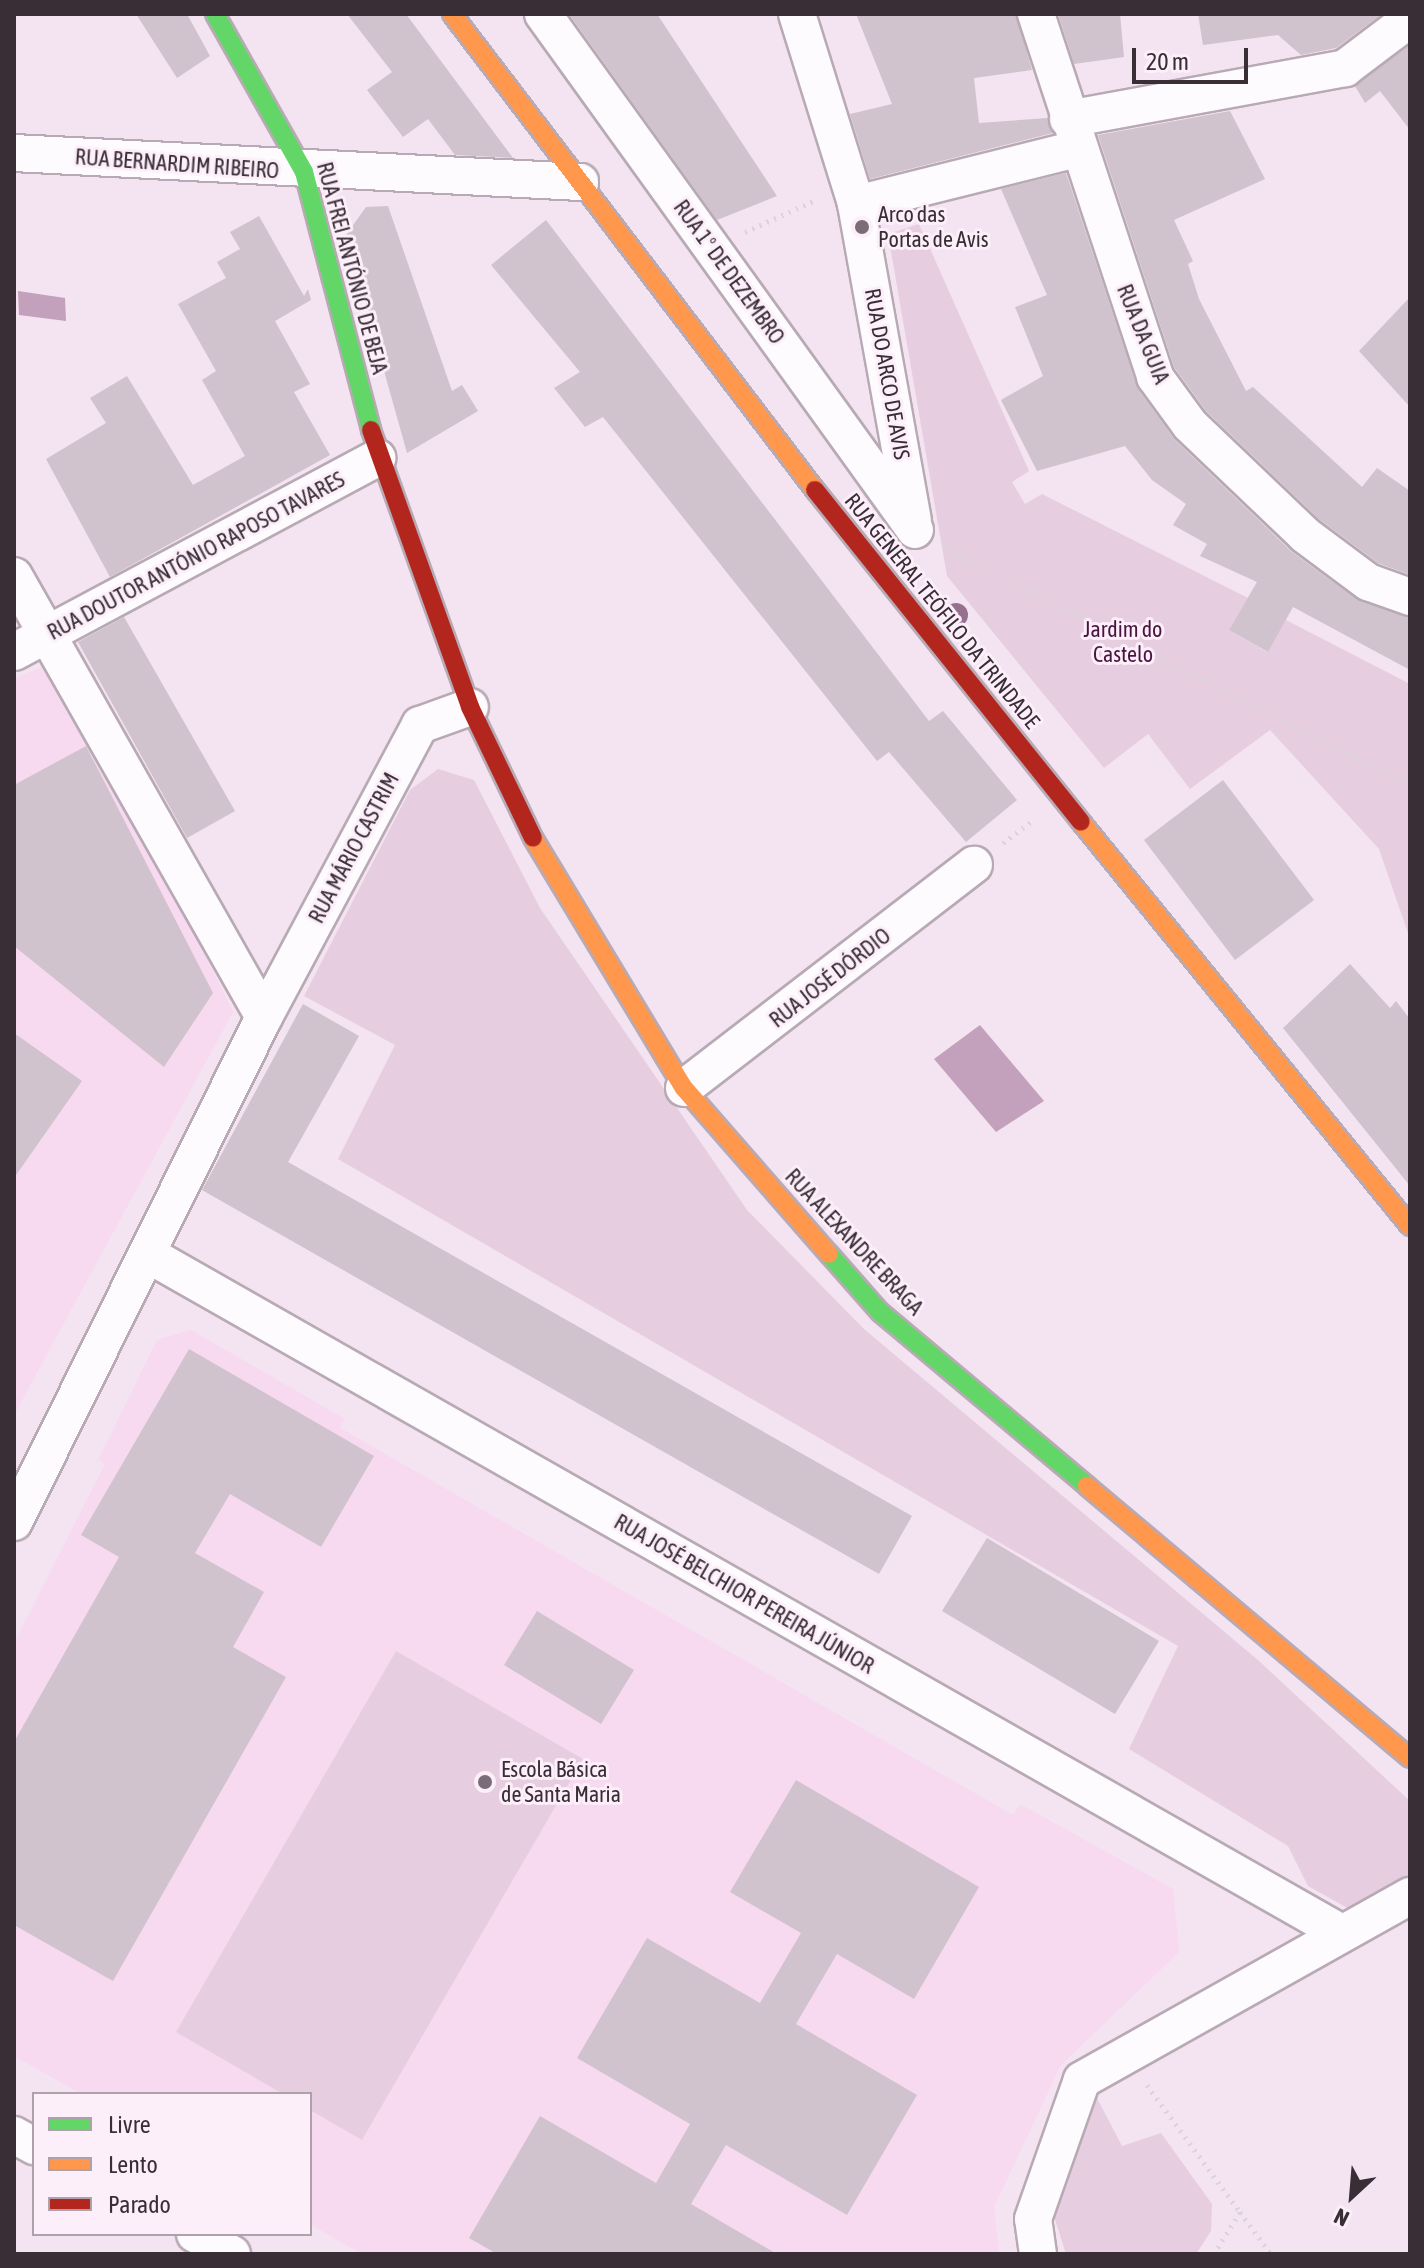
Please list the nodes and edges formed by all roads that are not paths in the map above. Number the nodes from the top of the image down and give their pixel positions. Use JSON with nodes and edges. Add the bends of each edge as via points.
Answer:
{"nodes":[{"id":1,"x":215,"y":14,"type":"edge"},
{"id":2,"x":452,"y":14,"type":"edge"},
{"id":3,"x":543,"y":14,"type":"edge"},
{"id":4,"x":797,"y":14,"type":"edge"},
{"id":5,"x":1036,"y":14,"type":"edge"},
{"id":6,"x":1410,"y":19,"type":"edge"},
{"id":7,"x":1072,"y":134,"type":"junction"},
{"id":8,"x":14,"y":153,"type":"edge"},
{"id":9,"x":304,"y":172,"type":"junction"},
{"id":10,"x":580,"y":182,"type":"junction"},
{"id":11,"x":854,"y":194,"type":"junction"},
{"id":12,"x":378,"y":458,"type":"junction"},
{"id":13,"x":915,"y":530,"type":"junction"},
{"id":14,"x":871,"y":564,"type":"junction"},
{"id":15,"x":14,"y":576,"type":"edge"},
{"id":16,"x":1410,"y":597,"type":"edge"},
{"id":17,"x":52,"y":634,"type":"junction"},
{"id":18,"x":14,"y":652,"type":"edge"},
{"id":19,"x":470,"y":707,"type":"junction"},
{"id":20,"x":974,"y":865,"type":"road end"},
{"id":21,"x":264,"y":1017,"type":"junction"},
{"id":22,"x":684,"y":1088,"type":"junction"},
{"id":23,"x":1410,"y":1226,"type":"edge"},
{"id":24,"x":149,"y":1255,"type":"junction"},
{"id":25,"x":14,"y":1522,"type":"edge"},
{"id":26,"x":1410,"y":1758,"type":"edge"},
{"id":27,"x":1410,"y":1896,"type":"edge"},
{"id":28,"x":1340,"y":1932,"type":"junction"},
{"id":29,"x":14,"y":2135,"type":"edge"},
{"id":30,"x":32,"y":2145,"type":"edge"},
{"id":31,"x":199,"y":2236,"type":"edge"},
{"id":32,"x":232,"y":2254,"type":"edge"},
{"id":33,"x":1038,"y":2254,"type":"edge"}],
"edges":[{"from":1,"to":9,"type":"street","name":"RUA FREI ANTÓNIO DE BEJA"},
{"from":2,"to":10,"type":"street","name":"RUA GENERAL TEÓFILO DA TRINDADE"},
{"from":3,"to":13,"type":"street","name":"RUA 1° DE DEZEMBRO"},
{"from":4,"to":11,"type":"street","name":"RUA DO ARCO DE AVIS"},
{"from":5,"to":7,"type":"street","name":"RUA DA GUIA"},
{"from":6,"to":7,"type":"street","via":[[1345,68]]},
{"from":7,"to":11,"type":"street"},
{"from":7,"to":16,"type":"street","name":"RUA DA GUIA","via":[[1155,377],[1190,425],[1305,535],[1368,582]]},
{"from":8,"to":9,"type":"street","name":"RUA BERNARDIM RIBEIRO"},
{"from":9,"to":10,"type":"street","name":"RUA BERNARDIM RIBEIRO"},
{"from":9,"to":12,"type":"street","name":"RUA FREI ANTÓNIO DE BEJA"},
{"from":10,"to":14,"type":"street","name":"RUA GENERAL TEÓFILO DA TRINDADE"},
{"from":11,"to":13,"type":"street","name":"RUA DO ARCO DE AVIS"},
{"from":12,"to":17,"type":"street","name":"RUA DOUTOR ANTÓNIO RAPOSO TAVARES"},
{"from":12,"to":19,"type":"street","name":"RUA FREI ANTÓNIO DE BEJA"},
{"from":13,"to":14,"type":"street"},
{"from":14,"to":23,"type":"street","name":"RUA GENERAL TEÓFILO DA TRINDADE"},
{"from":15,"to":17,"type":"street"},
{"from":17,"to":18,"type":"street","name":"RUA DOUTOR ANTÓNIO RAPOSO TAVARES"},
{"from":17,"to":21,"type":"street"},
{"from":19,"to":21,"type":"street","name":"RUA MÁRIO CASTRIM","via":[[420,725]]},
{"from":19,"to":22,"type":"street","name":"RUA ALEXANDRE BRAGA","via":[[534,840]]},
{"from":20,"to":22,"type":"street","name":"RUA JOSÉ DÓRDIO"},
{"from":21,"to":24,"type":"street","name":"RUA MÁRIO CASTRIM"},
{"from":22,"to":26,"type":"street","name":"RUA ALEXANDRE BRAGA","via":[[880,1312]]},
{"from":24,"to":25,"type":"street","name":"RUA MÁRIO CASTRIM"},
{"from":24,"to":28,"type":"street","name":"RUA JOSÉ BELCHIOR PEREIRA JÚNIOR"},
{"from":27,"to":28,"type":"street"},
{"from":28,"to":33,"type":"street","via":[[1082,2080],[1033,2219]]},
{"from":29,"to":30,"type":"street"},
{"from":31,"to":32,"type":"street"}]}
